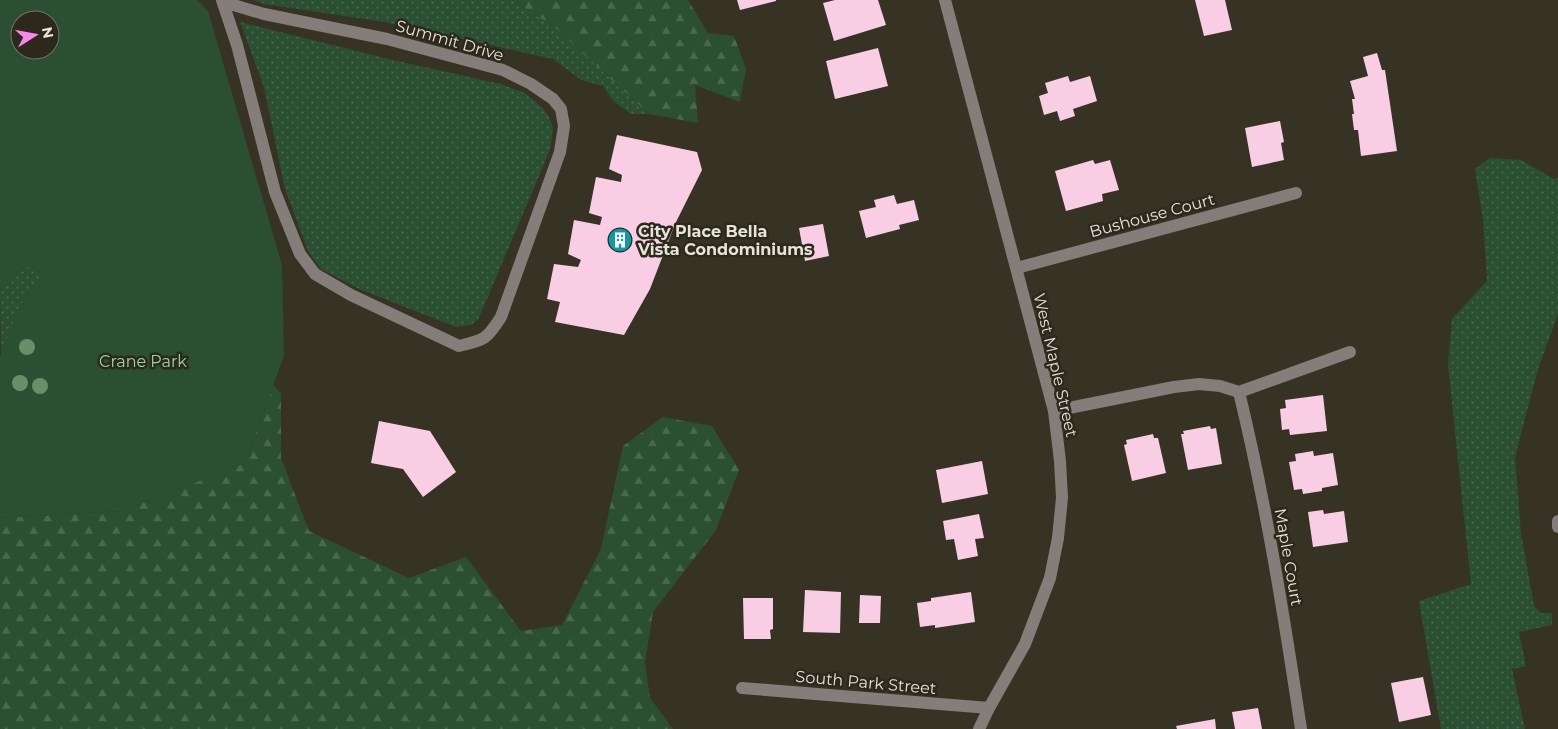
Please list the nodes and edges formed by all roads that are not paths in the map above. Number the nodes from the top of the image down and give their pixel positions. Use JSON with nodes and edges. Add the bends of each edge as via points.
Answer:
{"nodes":[{"id":1,"x":224,"y":0,"type":"edge"},
{"id":2,"x":945,"y":0,"type":"edge"},
{"id":3,"x":1296,"y":193,"type":"dead end"},
{"id":4,"x":1017,"y":268,"type":"junction"},
{"id":5,"x":1350,"y":352,"type":"dead end"},
{"id":6,"x":1239,"y":392,"type":"junction"},
{"id":7,"x":1054,"y":412,"type":"junction"},
{"id":8,"x":1558,"y":521,"type":"edge"},
{"id":9,"x":1558,"y":526,"type":"edge"},
{"id":10,"x":742,"y":688,"type":"dead end"},
{"id":11,"x":988,"y":708,"type":"junction"},
{"id":12,"x":979,"y":729,"type":"edge"},
{"id":13,"x":1301,"y":729,"type":"edge"}],
"edges":[{"from":1,"to":1,"type":"street","name":"Summit Drive","via":[[264,14],[387,39],[503,70],[531,84],[553,99],[561,109],[564,126],[560,152],[501,317],[489,335],[459,346],[351,295],[315,274],[300,254],[275,192]]},
{"from":2,"to":4,"type":"street","name":"West Maple Street"},
{"from":3,"to":4,"type":"street","name":"Bushouse Court"},
{"from":4,"to":7,"type":"street","name":"West Maple Street"},
{"from":5,"to":6,"type":"street"},
{"from":6,"to":7,"type":"street","via":[[1199,384],[1174,386]]},
{"from":6,"to":13,"type":"street","name":"Maple Court","via":[[1280,596]]},
{"from":7,"to":11,"type":"street","name":"West Maple Street","via":[[1062,498],[1050,578],[1025,644]]},
{"from":8,"to":9,"type":"street"},
{"from":10,"to":11,"type":"street","name":"South Park Street"},
{"from":11,"to":12,"type":"street","name":"West Maple Street"}]}
